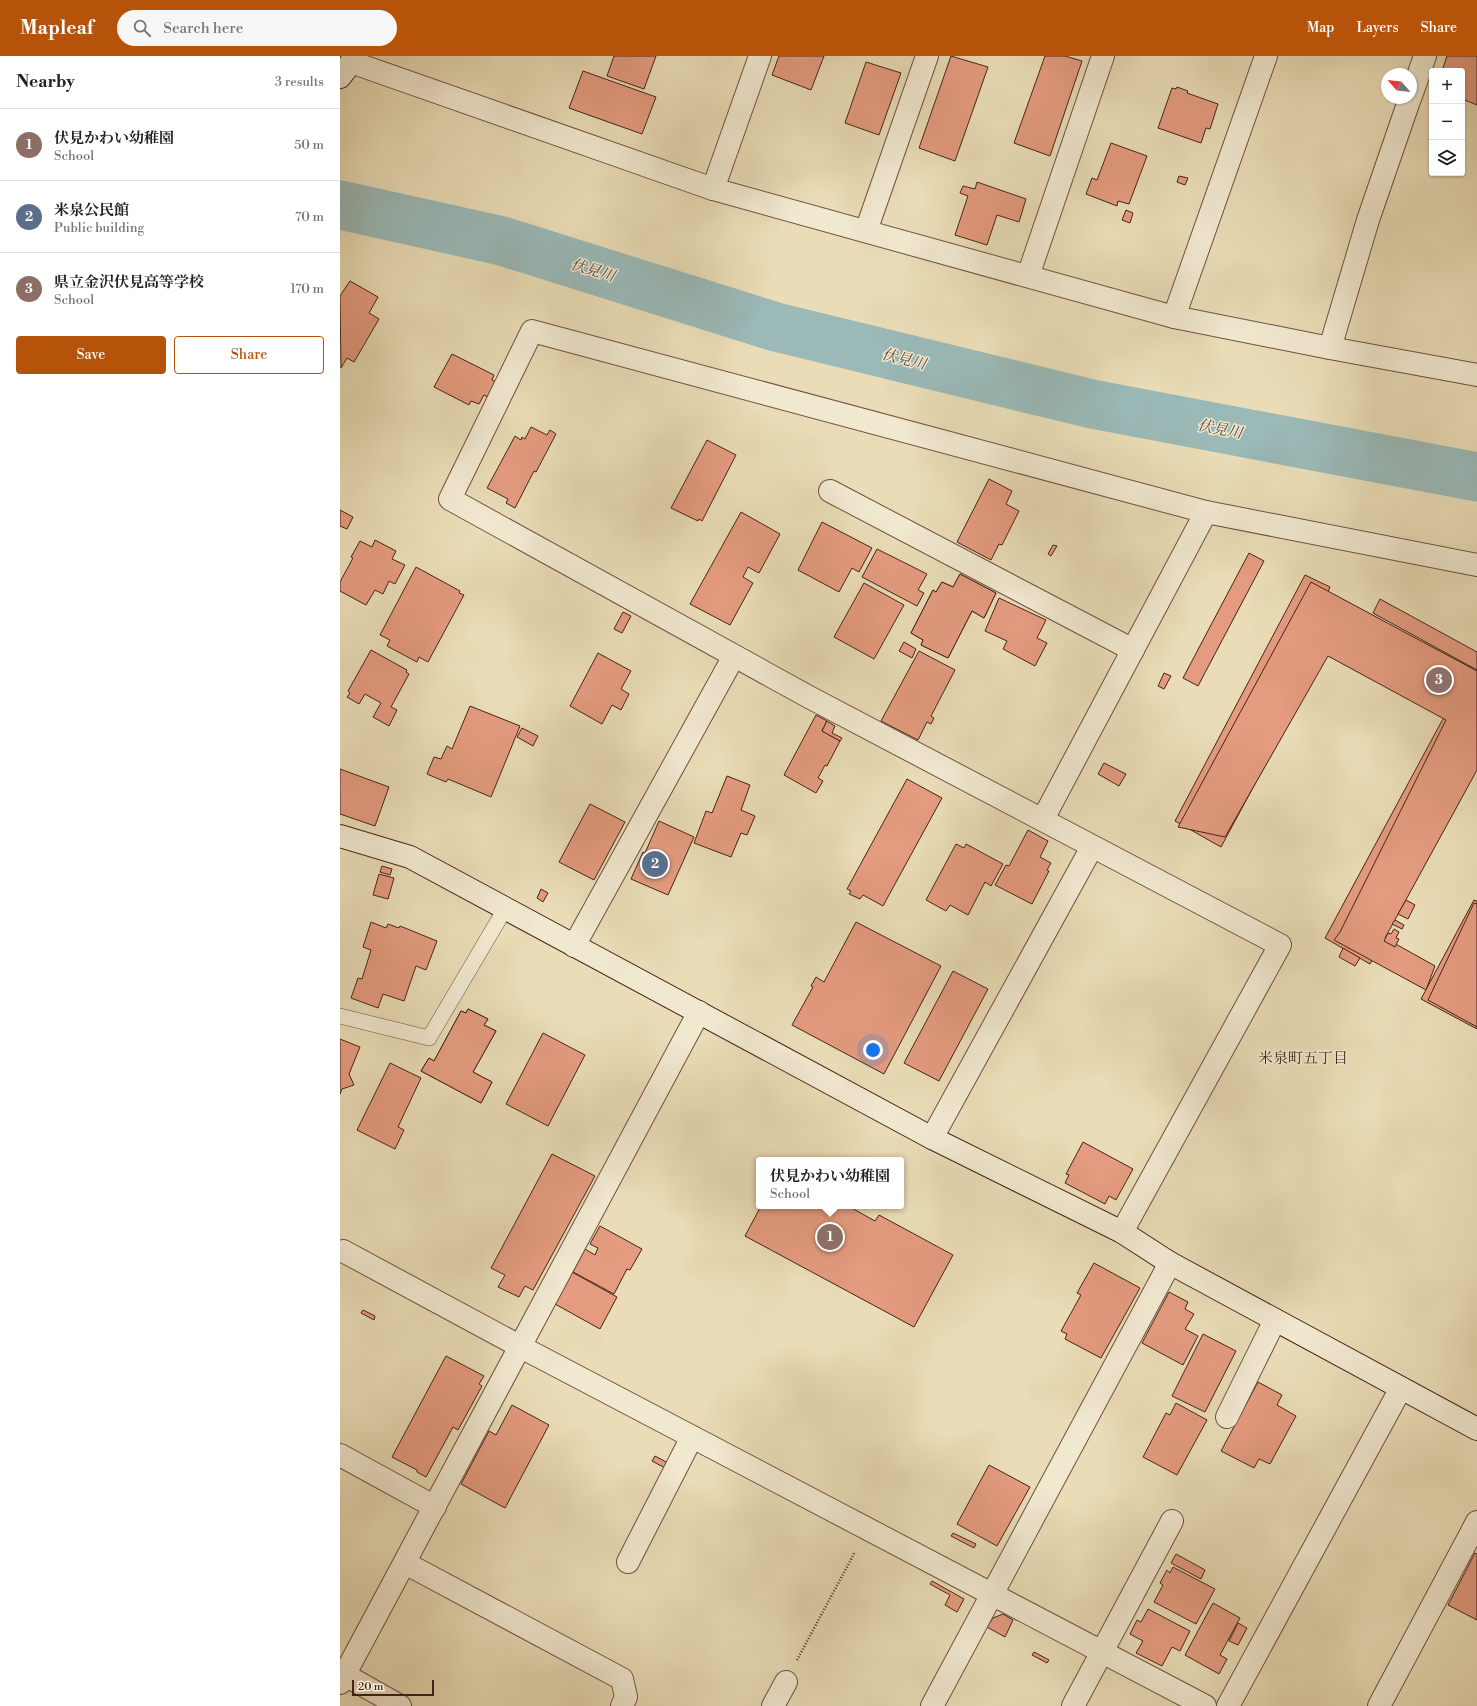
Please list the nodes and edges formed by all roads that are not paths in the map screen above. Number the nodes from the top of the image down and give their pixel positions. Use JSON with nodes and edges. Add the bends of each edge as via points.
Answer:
{"nodes":[{"id":1,"x":760,"y":56,"type":"edge"},
{"id":2,"x":927,"y":56,"type":"edge"},
{"id":3,"x":1103,"y":56,"type":"edge"},
{"id":4,"x":1266,"y":56,"type":"edge"},
{"id":5,"x":1425,"y":56,"type":"edge"},
{"id":6,"x":349,"y":65,"type":"edge"},
{"id":7,"x":1417,"y":79,"type":"edge"},
{"id":8,"x":1409,"y":104,"type":"edge"},
{"id":9,"x":713,"y":189,"type":"junction"},
{"id":10,"x":866,"y":231,"type":"junction"},
{"id":11,"x":1028,"y":276,"type":"junction"},
{"id":12,"x":1174,"y":317,"type":"junction"},
{"id":13,"x":1330,"y":348,"type":"junction"},
{"id":14,"x":1477,"y":375,"type":"edge"},
{"id":15,"x":830,"y":491,"type":"dead end"},
{"id":16,"x":1206,"y":512,"type":"junction"},
{"id":17,"x":1477,"y":565,"type":"edge"},
{"id":18,"x":1133,"y":650,"type":"junction"},
{"id":19,"x":734,"y":656,"type":"junction"},
{"id":20,"x":1043,"y":819,"type":"junction"},
{"id":21,"x":340,"y":836,"type":"edge"},
{"id":22,"x":1092,"y":847,"type":"junction"},
{"id":23,"x":506,"y":909,"type":"junction"},
{"id":24,"x":574,"y":946,"type":"junction"},
{"id":25,"x":699,"y":1012,"type":"junction"},
{"id":26,"x":340,"y":1016,"type":"edge"},
{"id":27,"x":932,"y":1138,"type":"junction"},
{"id":28,"x":1122,"y":1232,"type":"junction"},
{"id":29,"x":341,"y":1250,"type":"edge"},
{"id":30,"x":1170,"y":1263,"type":"junction"},
{"id":31,"x":1275,"y":1320,"type":"junction"},
{"id":32,"x":521,"y":1347,"type":"junction"},
{"id":33,"x":1401,"y":1388,"type":"junction"},
{"id":34,"x":1227,"y":1417,"type":"dead end"},
{"id":35,"x":1477,"y":1429,"type":"edge"},
{"id":36,"x":692,"y":1437,"type":"junction"},
{"id":37,"x":340,"y":1455,"type":"edge"},
{"id":38,"x":435,"y":1507,"type":"junction"},
{"id":39,"x":1172,"y":1521,"type":"dead end"},
{"id":40,"x":1477,"y":1522,"type":"edge"},
{"id":41,"x":628,"y":1562,"type":"dead end"},
{"id":42,"x":405,"y":1563,"type":"junction"},
{"id":43,"x":992,"y":1595,"type":"junction"},
{"id":44,"x":1101,"y":1652,"type":"junction"},
{"id":45,"x":342,"y":1679,"type":"edge"},
{"id":46,"x":786,"y":1682,"type":"road end"},
{"id":47,"x":400,"y":1706,"type":"edge"},
{"id":48,"x":622,"y":1706,"type":"edge"},
{"id":49,"x":773,"y":1706,"type":"edge"},
{"id":50,"x":932,"y":1706,"type":"edge"},
{"id":51,"x":1073,"y":1706,"type":"edge"},
{"id":52,"x":1205,"y":1706,"type":"edge"},
{"id":53,"x":1228,"y":1706,"type":"edge"},
{"id":54,"x":1379,"y":1706,"type":"edge"}],
"edges":[{"from":1,"to":9,"type":"street"},
{"from":2,"to":10,"type":"street"},
{"from":3,"to":11,"type":"street"},
{"from":4,"to":12,"type":"street"},
{"from":5,"to":7,"type":"street"},
{"from":6,"to":9,"type":"street"},
{"from":8,"to":13,"type":"street","via":[[1368,220]]},
{"from":9,"to":10,"type":"street"},
{"from":10,"to":11,"type":"street"},
{"from":11,"to":12,"type":"street"},
{"from":12,"to":13,"type":"street"},
{"from":13,"to":14,"type":"street"},
{"from":15,"to":18,"type":"street"},
{"from":16,"to":17,"type":"street"},
{"from":16,"to":18,"type":"street"},
{"from":16,"to":19,"type":"street","via":[[532,331],[450,499]]},
{"from":18,"to":20,"type":"street"},
{"from":19,"to":20,"type":"street"},
{"from":19,"to":24,"type":"street"},
{"from":20,"to":22,"type":"street"},
{"from":21,"to":23,"type":"street","via":[[410,857]]},
{"from":22,"to":27,"type":"street"},
{"from":22,"to":28,"type":"street","via":[[1280,945]]},
{"from":23,"to":24,"type":"street"},
{"from":23,"to":26,"type":"lane","via":[[429,1038]]},
{"from":24,"to":25,"type":"street"},
{"from":25,"to":27,"type":"street"},
{"from":25,"to":32,"type":"street"},
{"from":27,"to":28,"type":"street"},
{"from":28,"to":30,"type":"street"},
{"from":29,"to":32,"type":"street"},
{"from":30,"to":31,"type":"street"},
{"from":30,"to":43,"type":"street"},
{"from":31,"to":33,"type":"street"},
{"from":31,"to":34,"type":"street"},
{"from":32,"to":36,"type":"street"},
{"from":32,"to":38,"type":"street"},
{"from":33,"to":35,"type":"street"},
{"from":33,"to":53,"type":"street"},
{"from":36,"to":41,"type":"street"},
{"from":36,"to":43,"type":"street"},
{"from":37,"to":38,"type":"street"},
{"from":38,"to":42,"type":"street"},
{"from":39,"to":44,"type":"street"},
{"from":40,"to":54,"type":"street"},
{"from":42,"to":45,"type":"street"},
{"from":42,"to":48,"type":"street","via":[[622,1679],[626,1697]]},
{"from":43,"to":44,"type":"street"},
{"from":43,"to":50,"type":"street"},
{"from":44,"to":51,"type":"street"},
{"from":44,"to":52,"type":"street"},
{"from":45,"to":47,"type":"street"},
{"from":46,"to":49,"type":"street"}]}
